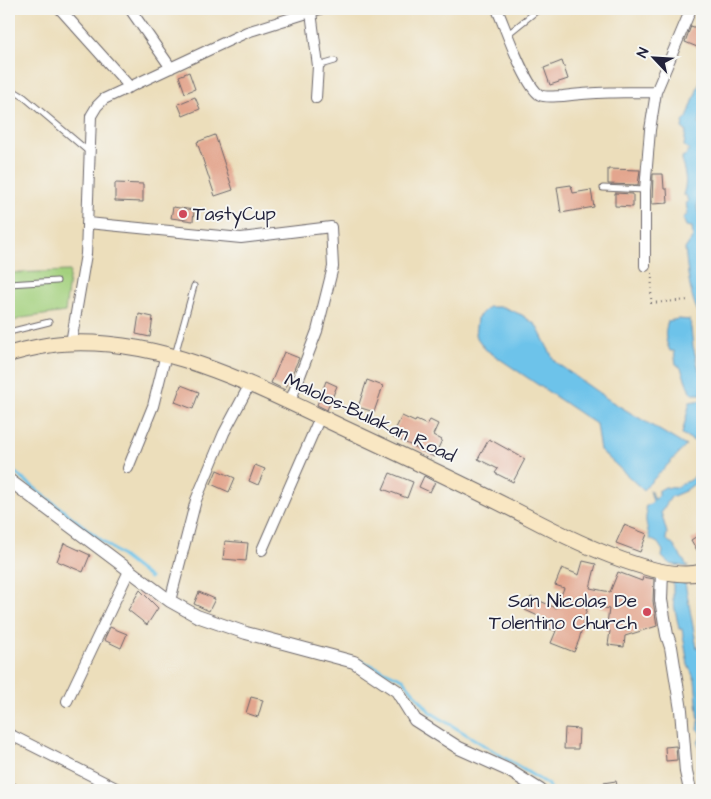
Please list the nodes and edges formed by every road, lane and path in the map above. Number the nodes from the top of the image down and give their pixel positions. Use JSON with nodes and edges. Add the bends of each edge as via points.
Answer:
{"nodes":[{"id":1,"x":60,"y":9,"type":"edge"},
{"id":2,"x":130,"y":9,"type":"edge"},
{"id":3,"x":497,"y":9,"type":"edge"},
{"id":4,"x":539,"y":9,"type":"edge"},
{"id":5,"x":691,"y":9,"type":"edge"},
{"id":6,"x":316,"y":10,"type":"edge"},
{"id":7,"x":508,"y":34,"type":"junction"},
{"id":8,"x":335,"y":61,"type":"dead end"},
{"id":9,"x":318,"y":66,"type":"junction"},
{"id":10,"x":171,"y":68,"type":"junction"},
{"id":11,"x":130,"y":87,"type":"junction"},
{"id":12,"x":9,"y":88,"type":"edge"},
{"id":13,"x":656,"y":92,"type":"junction"},
{"id":14,"x":316,"y":98,"type":"dead end"},
{"id":15,"x":90,"y":153,"type":"junction"},
{"id":16,"x":603,"y":188,"type":"dead end"},
{"id":17,"x":645,"y":190,"type":"junction"},
{"id":18,"x":88,"y":223,"type":"junction"},
{"id":19,"x":645,"y":266,"type":"joint"},
{"id":20,"x":57,"y":281,"type":"dead end"},
{"id":21,"x":9,"y":284,"type":"edge"},
{"id":22,"x":194,"y":286,"type":"dead end"},
{"id":23,"x":689,"y":300,"type":"dead end"},
{"id":24,"x":49,"y":322,"type":"dead end"},
{"id":25,"x":9,"y":332,"type":"edge"},
{"id":26,"x":71,"y":343,"type":"junction"},
{"id":27,"x":9,"y":354,"type":"edge"},
{"id":28,"x":170,"y":355,"type":"junction"},
{"id":29,"x":250,"y":384,"type":"junction"},
{"id":30,"x":290,"y":402,"type":"junction"},
{"id":31,"x":320,"y":417,"type":"junction"},
{"id":32,"x":128,"y":468,"type":"dead end"},
{"id":33,"x":9,"y":480,"type":"edge"},
{"id":34,"x":262,"y":550,"type":"dead end"},
{"id":35,"x":130,"y":569,"type":"junction"},
{"id":36,"x":665,"y":572,"type":"junction"},
{"id":37,"x":697,"y":574,"type":"edge"},
{"id":38,"x":170,"y":601,"type":"junction"},
{"id":39,"x":67,"y":701,"type":"dead end"},
{"id":40,"x":9,"y":734,"type":"edge"},
{"id":41,"x":9,"y":787,"type":"edge"},
{"id":42,"x":16,"y":790,"type":"edge"},
{"id":43,"x":120,"y":790,"type":"edge"},
{"id":44,"x":540,"y":790,"type":"edge"},
{"id":45,"x":690,"y":790,"type":"edge"}],
"edges":[{"from":1,"to":11,"type":"street"},
{"from":2,"to":10,"type":"street"},
{"from":3,"to":7,"type":"street"},
{"from":4,"to":7,"type":"lane"},
{"from":5,"to":13,"type":"street"},
{"from":6,"to":9,"type":"street"},
{"from":6,"to":10,"type":"street","via":[[248,32]]},
{"from":7,"to":13,"type":"street","via":[[525,74],[541,95]]},
{"from":8,"to":9,"type":"lane"},
{"from":9,"to":14,"type":"street"},
{"from":10,"to":11,"type":"street"},
{"from":11,"to":15,"type":"street","via":[[104,99],[97,106],[91,116]]},
{"from":12,"to":15,"type":"lane"},
{"from":13,"to":17,"type":"street"},
{"from":15,"to":18,"type":"street"},
{"from":16,"to":17,"type":"lane"},
{"from":17,"to":19,"type":"street"},
{"from":18,"to":26,"type":"street"},
{"from":18,"to":30,"type":"street","via":[[241,238],[331,227],[333,267],[317,331]]},
{"from":19,"to":23,"type":"path","via":[[652,265],[652,302]]},
{"from":20,"to":21,"type":"lane"},
{"from":22,"to":28,"type":"lane"},
{"from":24,"to":25,"type":"lane"},
{"from":26,"to":27,"type":"main road","name":"Malolos-Bulakan Road"},
{"from":26,"to":28,"type":"main road","name":"Malolos-Bulakan Road","via":[[109,344]]},
{"from":28,"to":29,"type":"main road","name":"Malolos-Bulakan Road"},
{"from":28,"to":32,"type":"street"},
{"from":29,"to":30,"type":"main road","name":"Malolos-Bulakan Road"},
{"from":29,"to":38,"type":"street","via":[[224,433],[196,500]]},
{"from":30,"to":31,"type":"main road","name":"Malolos-Bulakan Road"},
{"from":31,"to":34,"type":"street"},
{"from":31,"to":36,"type":"main road","name":"Malolos-Bulakan Road","via":[[599,552]]},
{"from":33,"to":35,"type":"street"},
{"from":35,"to":38,"type":"street"},
{"from":35,"to":39,"type":"street"},
{"from":36,"to":37,"type":"main road","name":"Malolos-Bulakan Road"},
{"from":36,"to":45,"type":"street","via":[[661,600],[672,648]]},
{"from":38,"to":44,"type":"street","via":[[197,616],[238,630],[354,662],[397,691],[415,720],[459,748],[508,770]]},
{"from":40,"to":43,"type":"street"},
{"from":41,"to":42,"type":"street"}]}
